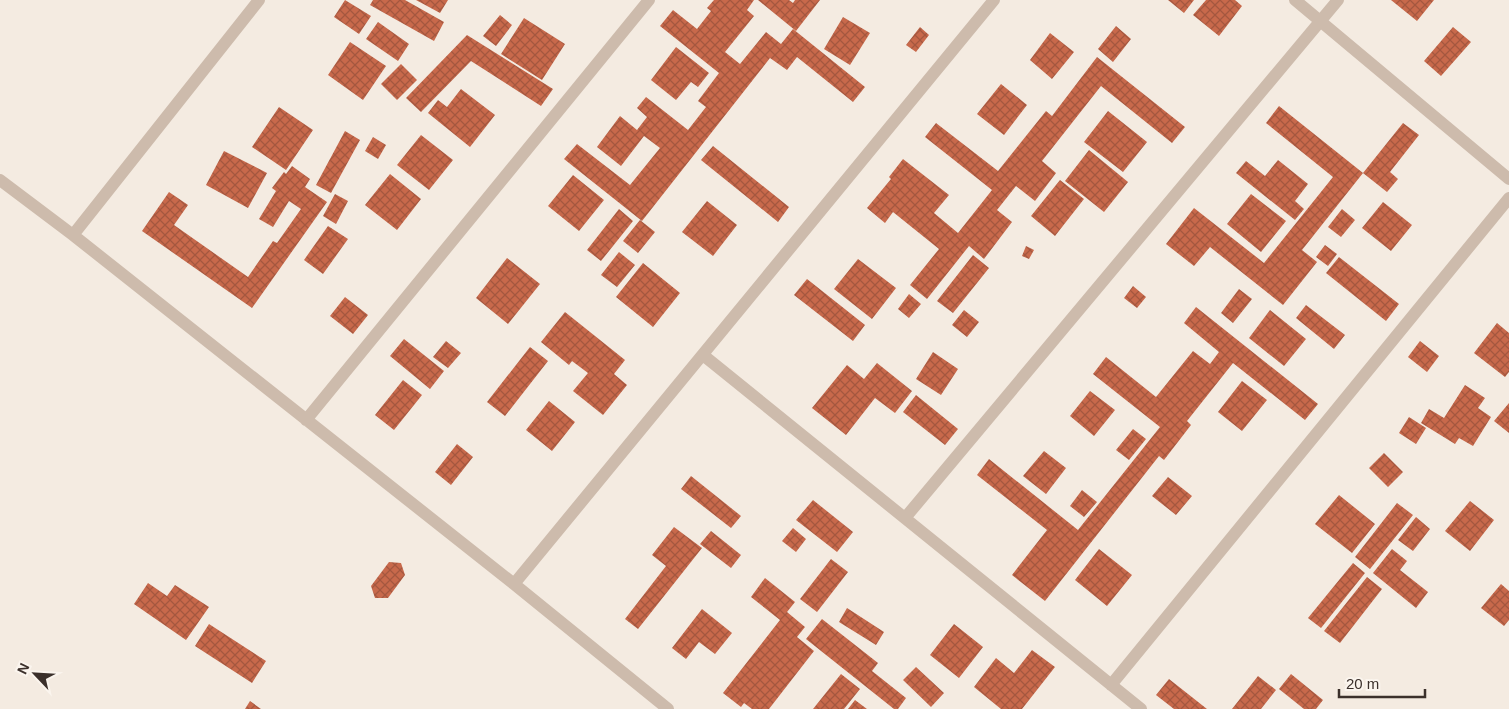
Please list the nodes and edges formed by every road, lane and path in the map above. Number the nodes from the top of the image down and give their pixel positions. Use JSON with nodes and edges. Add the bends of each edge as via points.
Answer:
{"nodes":[{"id":1,"x":259,"y":0,"type":"edge"},
{"id":2,"x":649,"y":0,"type":"edge"},
{"id":3,"x":994,"y":0,"type":"edge"},
{"id":4,"x":1295,"y":0,"type":"edge"},
{"id":5,"x":1338,"y":0,"type":"edge"},
{"id":6,"x":1321,"y":22,"type":"junction"},
{"id":7,"x":1509,"y":179,"type":"edge"},
{"id":8,"x":0,"y":180,"type":"edge"},
{"id":9,"x":1509,"y":198,"type":"edge"},
{"id":10,"x":73,"y":235,"type":"junction"},
{"id":11,"x":704,"y":355,"type":"junction"},
{"id":12,"x":306,"y":420,"type":"junction"},
{"id":13,"x":905,"y":518,"type":"junction"},
{"id":14,"x":514,"y":584,"type":"junction"},
{"id":15,"x":1111,"y":685,"type":"junction"},
{"id":16,"x":668,"y":709,"type":"edge"},
{"id":17,"x":1140,"y":709,"type":"edge"}],
"edges":[{"from":1,"to":10,"type":"street"},
{"from":2,"to":12,"type":"street"},
{"from":3,"to":11,"type":"street"},
{"from":4,"to":6,"type":"street"},
{"from":5,"to":6,"type":"street"},
{"from":6,"to":7,"type":"street"},
{"from":6,"to":13,"type":"street"},
{"from":8,"to":10,"type":"street"},
{"from":9,"to":15,"type":"street"},
{"from":10,"to":12,"type":"street"},
{"from":11,"to":13,"type":"street"},
{"from":11,"to":14,"type":"street"},
{"from":12,"to":14,"type":"street"},
{"from":13,"to":15,"type":"street"},
{"from":14,"to":16,"type":"street"},
{"from":15,"to":17,"type":"street"}]}
